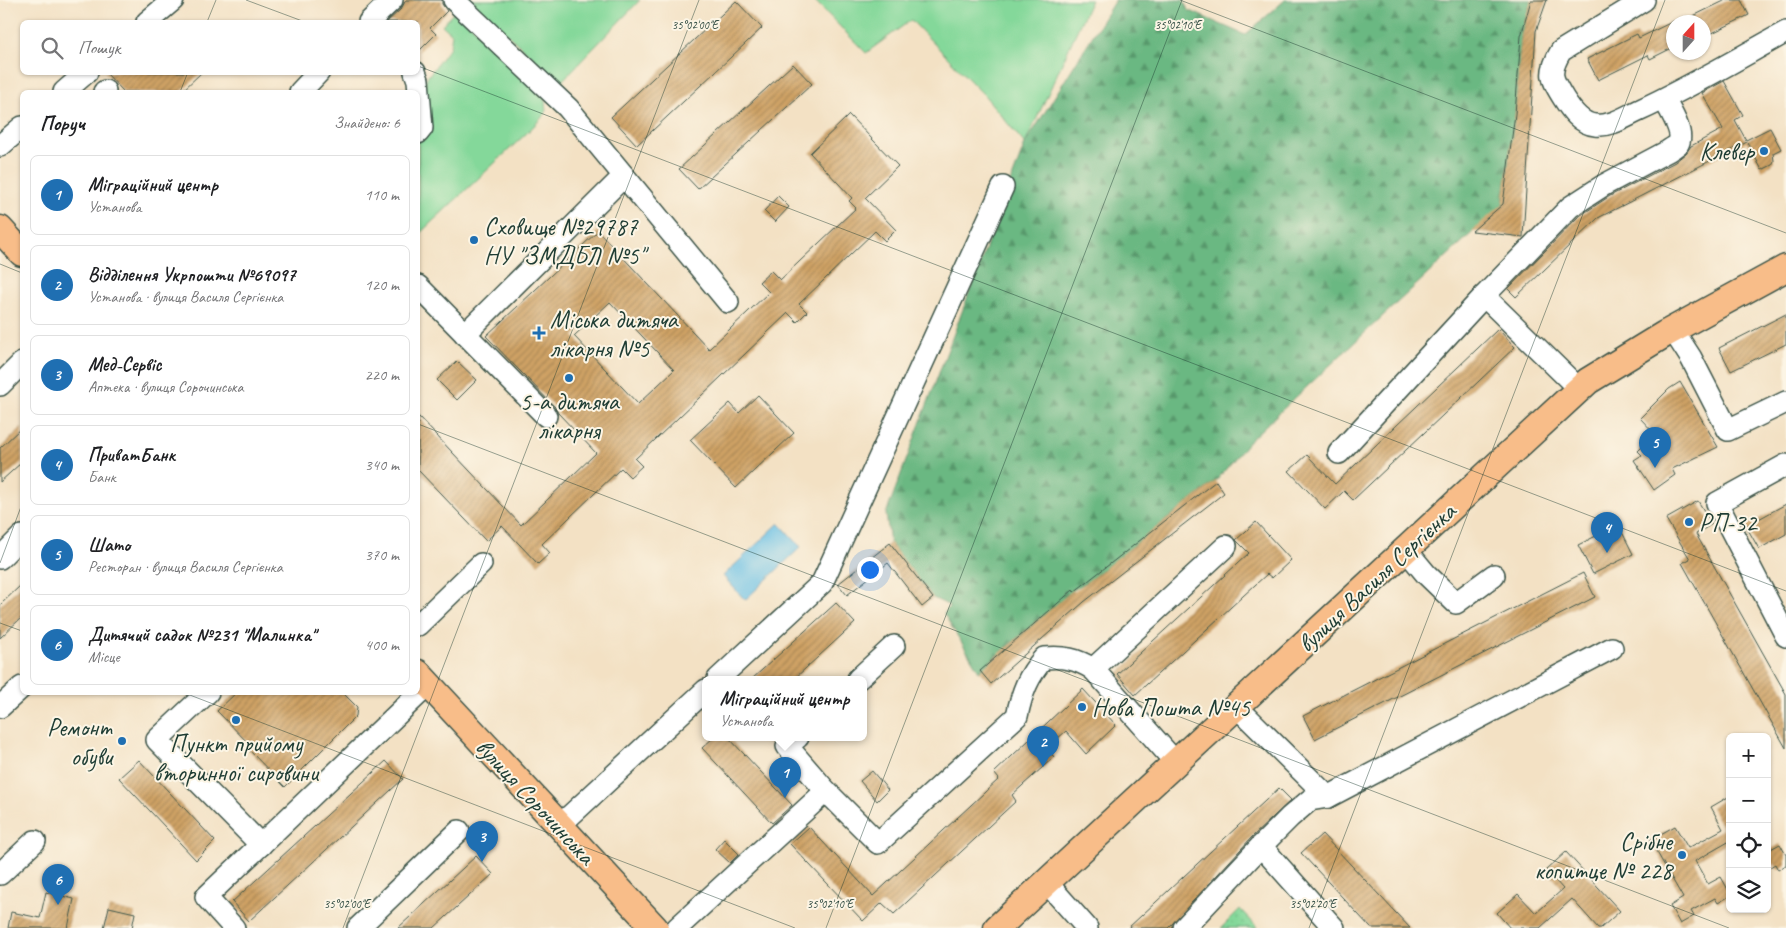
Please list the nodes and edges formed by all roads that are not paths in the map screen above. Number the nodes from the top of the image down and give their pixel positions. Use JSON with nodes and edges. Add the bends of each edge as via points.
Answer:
{"nodes":[{"id":1,"x":173,"y":0,"type":"edge"},
{"id":2,"x":392,"y":0,"type":"edge"},
{"id":3,"x":454,"y":0,"type":"edge"},
{"id":4,"x":1644,"y":0,"type":"edge"},
{"id":5,"x":149,"y":20,"type":"edge"},
{"id":6,"x":371,"y":20,"type":"edge"},
{"id":7,"x":1786,"y":32,"type":"edge"},
{"id":8,"x":84,"y":75,"type":"edge"},
{"id":9,"x":316,"y":75,"type":"edge"},
{"id":10,"x":416,"y":75,"type":"edge"},
{"id":11,"x":66,"y":90,"type":"edge"},
{"id":12,"x":302,"y":90,"type":"edge"},
{"id":13,"x":419,"y":90,"type":"edge"},
{"id":14,"x":1664,"y":99,"type":"junction"},
{"id":15,"x":420,"y":104,"type":"edge"},
{"id":16,"x":20,"y":129,"type":"edge"},
{"id":17,"x":420,"y":130,"type":"edge"},
{"id":18,"x":0,"y":146,"type":"edge"},
{"id":19,"x":624,"y":176,"type":"junction"},
{"id":20,"x":1002,"y":187,"type":"dead end"},
{"id":21,"x":0,"y":229,"type":"edge"},
{"id":22,"x":20,"y":251,"type":"edge"},
{"id":23,"x":1786,"y":268,"type":"edge"},
{"id":24,"x":420,"y":288,"type":"edge"},
{"id":25,"x":1484,"y":296,"type":"junction"},
{"id":26,"x":728,"y":302,"type":"dead end"},
{"id":27,"x":1673,"y":330,"type":"junction"},
{"id":28,"x":465,"y":334,"type":"junction"},
{"id":29,"x":20,"y":364,"type":"edge"},
{"id":30,"x":0,"y":385,"type":"edge"},
{"id":31,"x":1579,"y":389,"type":"junction"},
{"id":32,"x":1786,"y":402,"type":"edge"},
{"id":33,"x":546,"y":416,"type":"dead end"},
{"id":34,"x":1339,"y":453,"type":"dead end"},
{"id":35,"x":1786,"y":465,"type":"edge"},
{"id":36,"x":20,"y":538,"type":"edge"},
{"id":37,"x":1226,"y":546,"type":"dead end"},
{"id":38,"x":1406,"y":550,"type":"junction"},
{"id":39,"x":0,"y":558,"type":"edge"},
{"id":40,"x":481,"y":564,"type":"dead end"},
{"id":41,"x":1494,"y":575,"type":"dead end"},
{"id":42,"x":1781,"y":615,"type":"edge"},
{"id":43,"x":420,"y":623,"type":"edge"},
{"id":44,"x":1786,"y":636,"type":"edge"},
{"id":45,"x":894,"y":646,"type":"dead end"},
{"id":46,"x":1612,"y":648,"type":"dead end"},
{"id":47,"x":1092,"y":670,"type":"junction"},
{"id":48,"x":721,"y":676,"type":"edge"},
{"id":49,"x":861,"y":676,"type":"edge"},
{"id":50,"x":423,"y":679,"type":"edge"},
{"id":51,"x":20,"y":689,"type":"edge"},
{"id":52,"x":702,"y":694,"type":"edge"},
{"id":53,"x":205,"y":695,"type":"edge"},
{"id":54,"x":407,"y":695,"type":"edge"},
{"id":55,"x":0,"y":707,"type":"edge"},
{"id":56,"x":1237,"y":707,"type":"junction"},
{"id":57,"x":793,"y":741,"type":"edge"},
{"id":58,"x":1176,"y":763,"type":"junction"},
{"id":59,"x":826,"y":791,"type":"junction"},
{"id":60,"x":1328,"y":797,"type":"junction"},
{"id":61,"x":559,"y":826,"type":"junction"},
{"id":62,"x":459,"y":831,"type":"dead end"},
{"id":63,"x":35,"y":840,"type":"dead end"},
{"id":64,"x":261,"y":844,"type":"junction"},
{"id":65,"x":1261,"y":846,"type":"junction"},
{"id":66,"x":0,"y":874,"type":"edge"},
{"id":67,"x":1047,"y":883,"type":"junction"},
{"id":68,"x":234,"y":928,"type":"edge"},
{"id":69,"x":358,"y":928,"type":"edge"},
{"id":70,"x":655,"y":928,"type":"edge"},
{"id":71,"x":677,"y":928,"type":"edge"},
{"id":72,"x":997,"y":928,"type":"edge"},
{"id":73,"x":1087,"y":928,"type":"edge"},
{"id":74,"x":1184,"y":928,"type":"edge"},
{"id":75,"x":1334,"y":928,"type":"edge"}],
"edges":[{"from":1,"to":5,"type":"street"},
{"from":2,"to":6,"type":"street"},
{"from":3,"to":19,"type":"street","via":[[568,108]]},
{"from":4,"to":14,"type":"street","via":[[1561,51],[1551,71],[1567,104],[1581,120],[1594,125],[1611,123]]},
{"from":7,"to":14,"type":"street"},
{"from":8,"to":11,"type":"street"},
{"from":9,"to":12,"type":"street"},
{"from":10,"to":13,"type":"street"},
{"from":14,"to":25,"type":"street","via":[[1678,128],[1678,144],[1570,207]]},
{"from":15,"to":17,"type":"street"},
{"from":16,"to":18,"type":"street"},
{"from":19,"to":26,"type":"street"},
{"from":19,"to":28,"type":"street"},
{"from":20,"to":48,"type":"street","via":[[822,583]]},
{"from":21,"to":22,"type":"main road"},
{"from":23,"to":27,"type":"main road","name":"вулиця Василя Сергієнка"},
{"from":24,"to":28,"type":"street"},
{"from":25,"to":31,"type":"street"},
{"from":25,"to":34,"type":"street"},
{"from":27,"to":31,"type":"main road","name":"вулиця Василя Сергієнка"},
{"from":27,"to":32,"type":"street","via":[[1728,430]]},
{"from":28,"to":33,"type":"street"},
{"from":29,"to":30,"type":"street"},
{"from":31,"to":38,"type":"main road","name":"вулиця Василя Сергієнка"},
{"from":35,"to":42,"type":"street","via":[[1717,503]]},
{"from":36,"to":39,"type":"street"},
{"from":37,"to":47,"type":"street"},
{"from":38,"to":41,"type":"street","via":[[1456,603]]},
{"from":38,"to":56,"type":"main road","name":"вулиця Василя Сергієнка"},
{"from":40,"to":43,"type":"street"},
{"from":42,"to":44,"type":"street"},
{"from":45,"to":49,"type":"street"},
{"from":46,"to":60,"type":"street"},
{"from":47,"to":58,"type":"street"},
{"from":47,"to":59,"type":"street","via":[[1069,658],[1044,658],[1032,671],[1017,716],[878,843]]},
{"from":50,"to":61,"type":"main road","name":"вулиця Сорочинська"},
{"from":51,"to":55,"type":"street"},
{"from":52,"to":61,"type":"street"},
{"from":53,"to":64,"type":"street","via":[[157,740]]},
{"from":54,"to":64,"type":"street"},
{"from":56,"to":58,"type":"main road","name":"вулиця Василя Сергієнка"},
{"from":56,"to":60,"type":"street"},
{"from":57,"to":59,"type":"street","via":[[787,746]]},
{"from":58,"to":67,"type":"main road","name":"вулиця Василя Сергієнка"},
{"from":59,"to":71,"type":"street"},
{"from":60,"to":65,"type":"street","via":[[1310,800]]},
{"from":61,"to":70,"type":"main road","name":"вулиця Сорочинська"},
{"from":62,"to":69,"type":"street"},
{"from":63,"to":66,"type":"street"},
{"from":64,"to":68,"type":"street","via":[[206,897]]},
{"from":65,"to":74,"type":"street"},
{"from":65,"to":75,"type":"street"},
{"from":67,"to":72,"type":"main road","name":"вулиця Василя Сергієнка"},
{"from":67,"to":73,"type":"street"}]}
